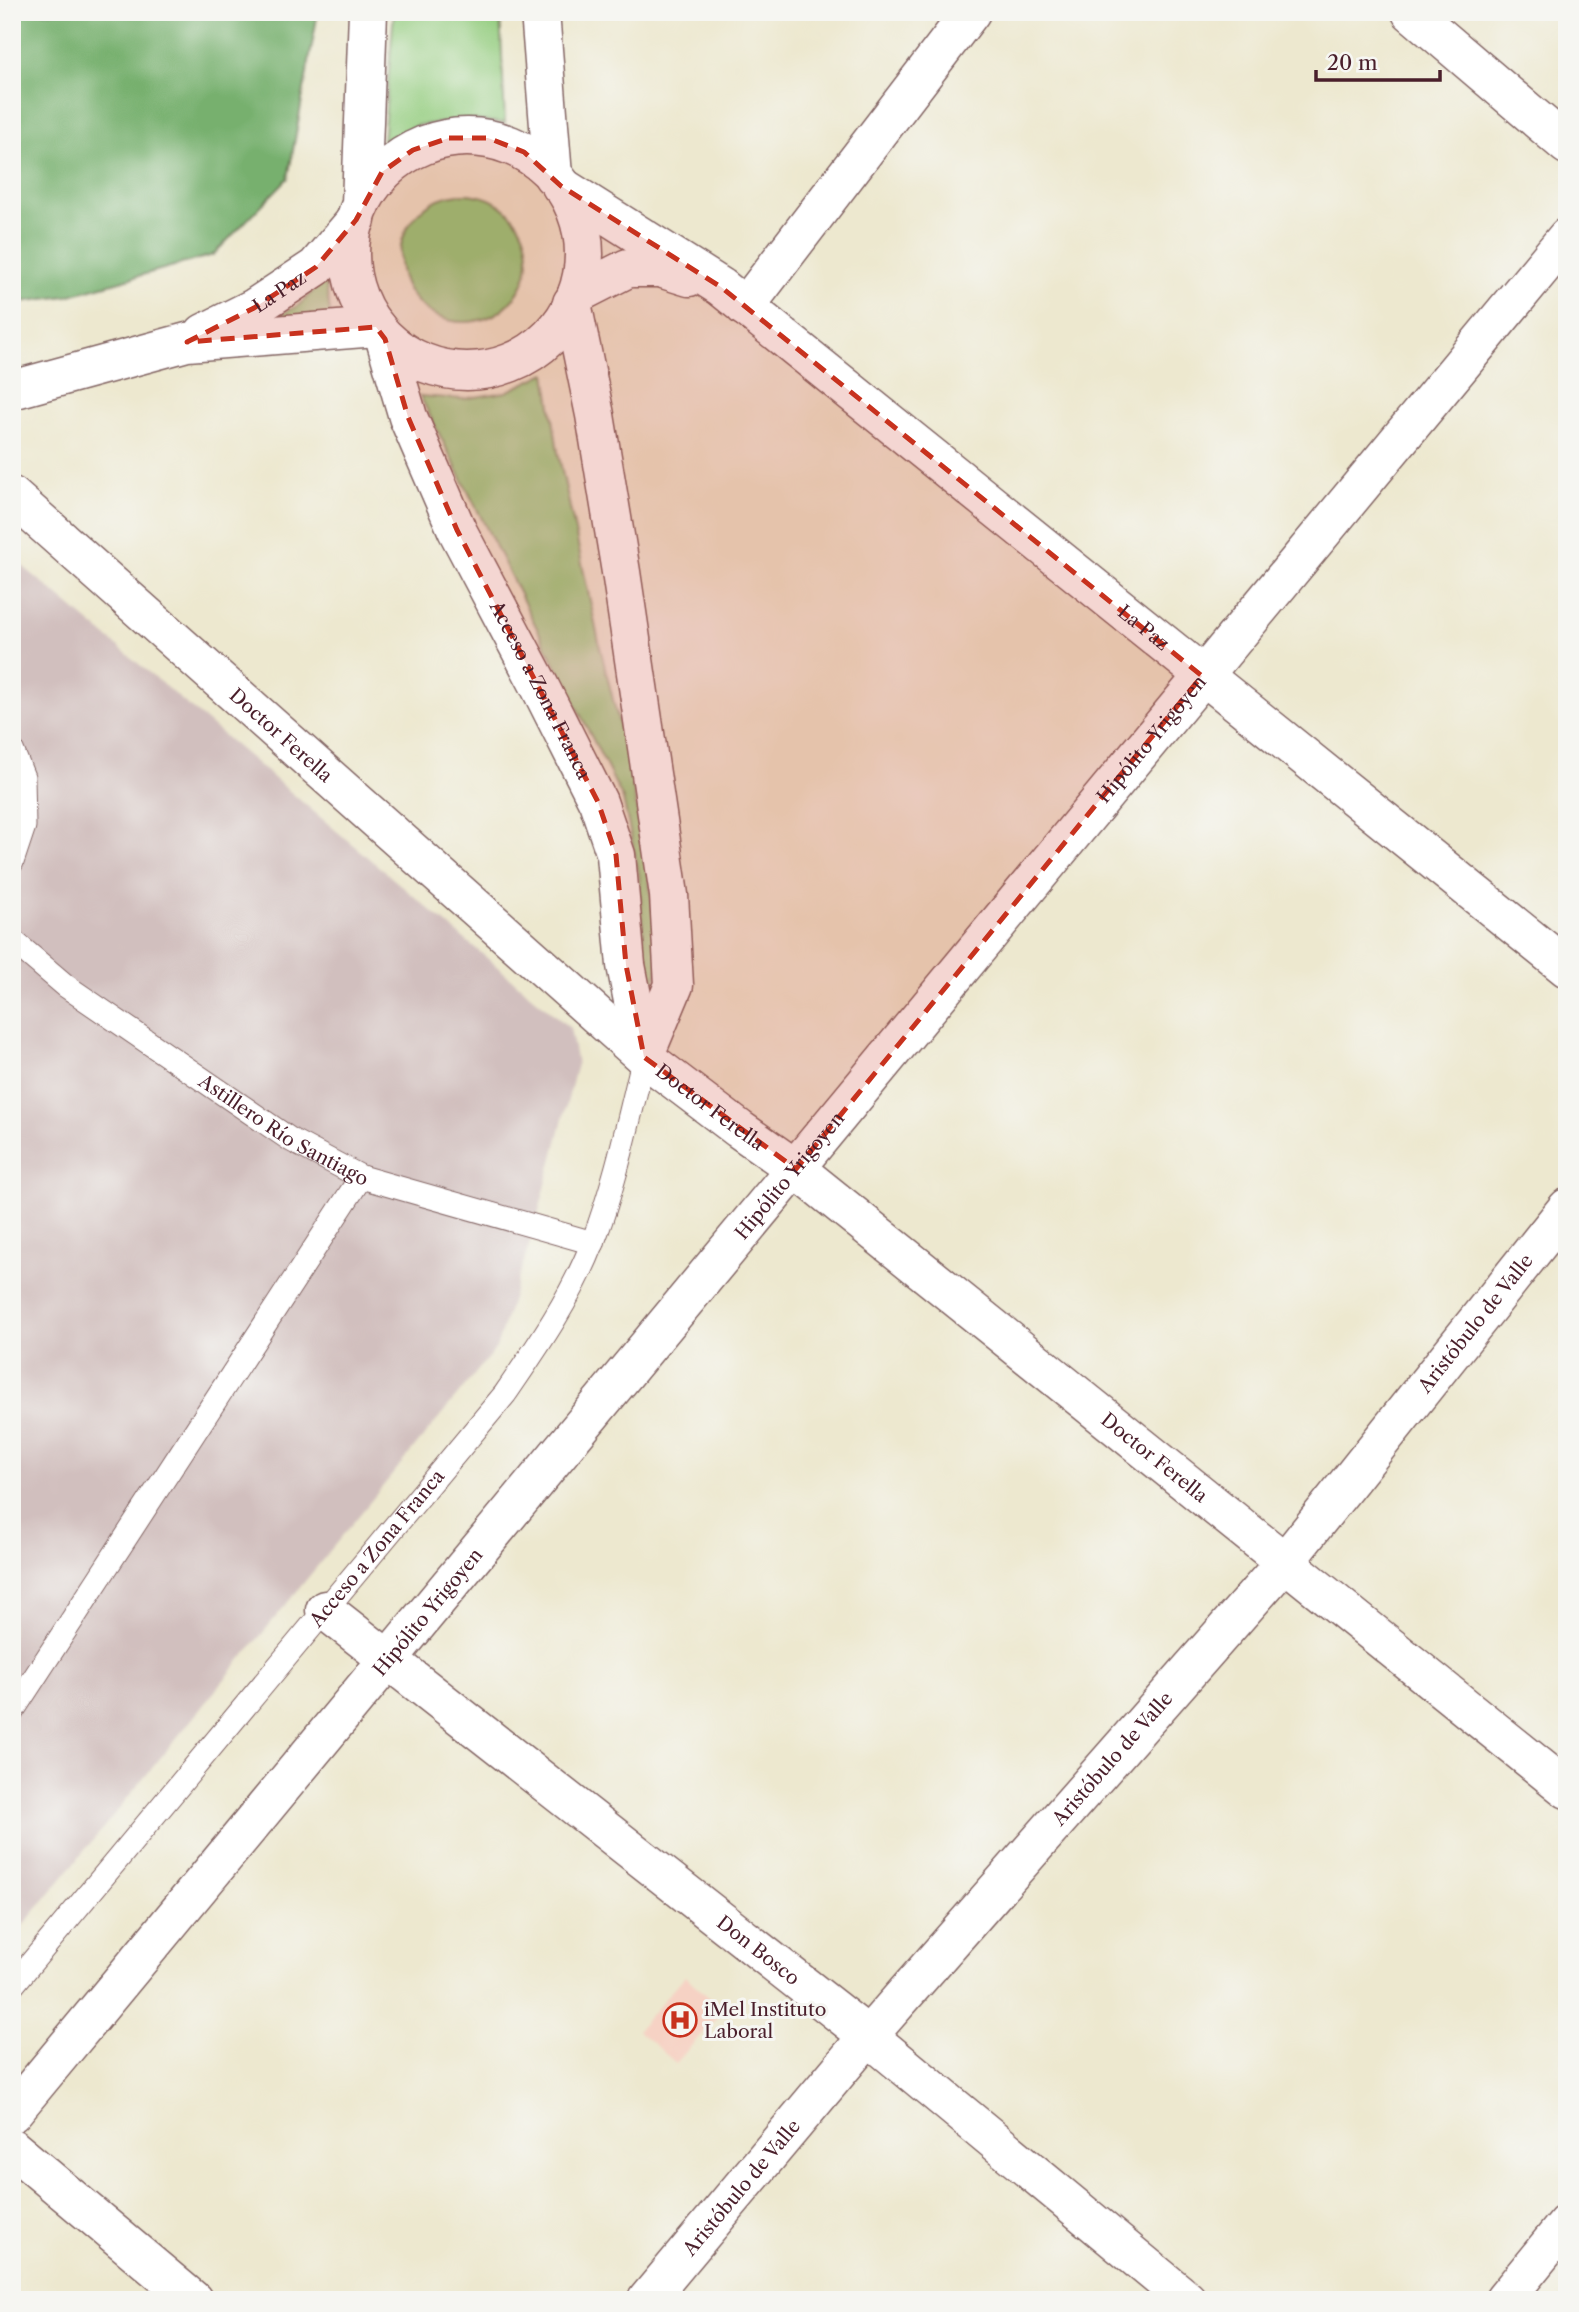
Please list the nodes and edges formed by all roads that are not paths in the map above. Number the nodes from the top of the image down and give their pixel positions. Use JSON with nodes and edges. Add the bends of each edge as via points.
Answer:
{"nodes":[{"id":1,"x":368,"y":12,"type":"edge"},
{"id":2,"x":540,"y":12,"type":"edge"},
{"id":3,"x":971,"y":12,"type":"edge"},
{"id":4,"x":1411,"y":12,"type":"edge"},
{"id":5,"x":1567,"y":145,"type":"edge"},
{"id":6,"x":557,"y":181,"type":"junction"},
{"id":7,"x":358,"y":212,"type":"junction"},
{"id":8,"x":1567,"y":237,"type":"edge"},
{"id":9,"x":733,"y":297,"type":"junction"},
{"id":10,"x":575,"y":299,"type":"junction"},
{"id":11,"x":381,"y":333,"type":"junction"},
{"id":12,"x":187,"y":342,"type":"junction"},
{"id":13,"x":12,"y":390,"type":"edge"},
{"id":14,"x":12,"y":496,"type":"edge"},
{"id":15,"x":1202,"y":676,"type":"junction"},
{"id":16,"x":12,"y":750,"type":"edge"},
{"id":17,"x":12,"y":862,"type":"edge"},
{"id":18,"x":12,"y":940,"type":"edge"},
{"id":19,"x":1567,"y":968,"type":"edge"},
{"id":20,"x":645,"y":1056,"type":"junction"},
{"id":21,"x":796,"y":1169,"type":"junction"},
{"id":22,"x":361,"y":1177,"type":"junction"},
{"id":23,"x":1567,"y":1208,"type":"edge"},
{"id":24,"x":593,"y":1243,"type":"junction"},
{"id":25,"x":1284,"y":1563,"type":"junction"},
{"id":26,"x":325,"y":1610,"type":"junction"},
{"id":27,"x":388,"y":1661,"type":"junction"},
{"id":28,"x":12,"y":1712,"type":"edge"},
{"id":29,"x":1567,"y":1789,"type":"edge"},
{"id":30,"x":12,"y":1986,"type":"edge"},
{"id":31,"x":868,"y":2036,"type":"junction"},
{"id":32,"x":12,"y":2113,"type":"edge"},
{"id":33,"x":12,"y":2148,"type":"edge"},
{"id":34,"x":1567,"y":2223,"type":"edge"},
{"id":35,"x":193,"y":2300,"type":"edge"},
{"id":36,"x":646,"y":2300,"type":"edge"},
{"id":37,"x":1187,"y":2300,"type":"edge"},
{"id":38,"x":1504,"y":2300,"type":"edge"}],
"edges":[{"from":1,"to":7,"type":"street"},
{"from":2,"to":6,"type":"street"},
{"from":3,"to":9,"type":"street"},
{"from":4,"to":5,"type":"street"},
{"from":6,"to":7,"type":"street","via":[[524,152],[488,138],[450,138],[413,150],[382,172]]},
{"from":6,"to":9,"type":"street","name":"La Paz"},
{"from":6,"to":10,"type":"street","via":[[578,220],[583,245],[583,270]]},
{"from":7,"to":11,"type":"street","via":[[350,239],[351,276],[363,310]]},
{"from":7,"to":12,"type":"street","name":"La Paz","via":[[316,267],[254,308]]},
{"from":8,"to":15,"type":"street","name":"Hipólito Yrigoyen"},
{"from":9,"to":10,"type":"street","name":"La Paz","via":[[660,268],[628,268]]},
{"from":9,"to":15,"type":"street","name":"La Paz"},
{"from":10,"to":11,"type":"street","via":[[558,328],[529,354],[493,369],[455,371],[429,365]]},
{"from":10,"to":20,"type":"street","name":"Acceso a Zona Franca","via":[[669,895],[674,985]]},
{"from":11,"to":12,"type":"street","name":"La Paz"},
{"from":11,"to":20,"type":"street","name":"Acceso a Zona Franca","via":[[408,417],[457,530],[598,802],[616,855],[626,965]]},
{"from":12,"to":13,"type":"street","name":"La Paz"},
{"from":14,"to":20,"type":"street","name":"Doctor Ferella"},
{"from":15,"to":19,"type":"street","name":"La Paz"},
{"from":15,"to":21,"type":"street","name":"Hipólito Yrigoyen"},
{"from":16,"to":17,"type":"lane","via":[[23,777],[24,826]]},
{"from":18,"to":22,"type":"lane","name":"Astillero Río Santiago","via":[[66,986],[291,1140]]},
{"from":20,"to":21,"type":"street","name":"Doctor Ferella"},
{"from":20,"to":24,"type":"lane","name":"Acceso a Zona Franca"},
{"from":21,"to":25,"type":"street","name":"Doctor Ferella"},
{"from":21,"to":27,"type":"street","name":"Hipólito Yrigoyen"},
{"from":22,"to":24,"type":"lane","name":"Astillero Río Santiago"},
{"from":22,"to":28,"type":"lane"},
{"from":23,"to":25,"type":"street","name":"Aristóbulo de Valle"},
{"from":24,"to":26,"type":"lane","name":"Acceso a Zona Franca","via":[[551,1328],[505,1394]]},
{"from":25,"to":29,"type":"street","name":"Doctor Ferella"},
{"from":25,"to":31,"type":"street","name":"Aristóbulo de Valle"},
{"from":26,"to":27,"type":"street","name":"Don Bosco"},
{"from":26,"to":30,"type":"lane","name":"Acceso a Zona Franca"},
{"from":27,"to":31,"type":"street","name":"Don Bosco"},
{"from":27,"to":32,"type":"street","name":"Hipólito Yrigoyen"},
{"from":31,"to":36,"type":"street","name":"Aristóbulo de Valle"},
{"from":31,"to":37,"type":"street","name":"Don Bosco"},
{"from":33,"to":35,"type":"street"},
{"from":34,"to":38,"type":"street"}]}
